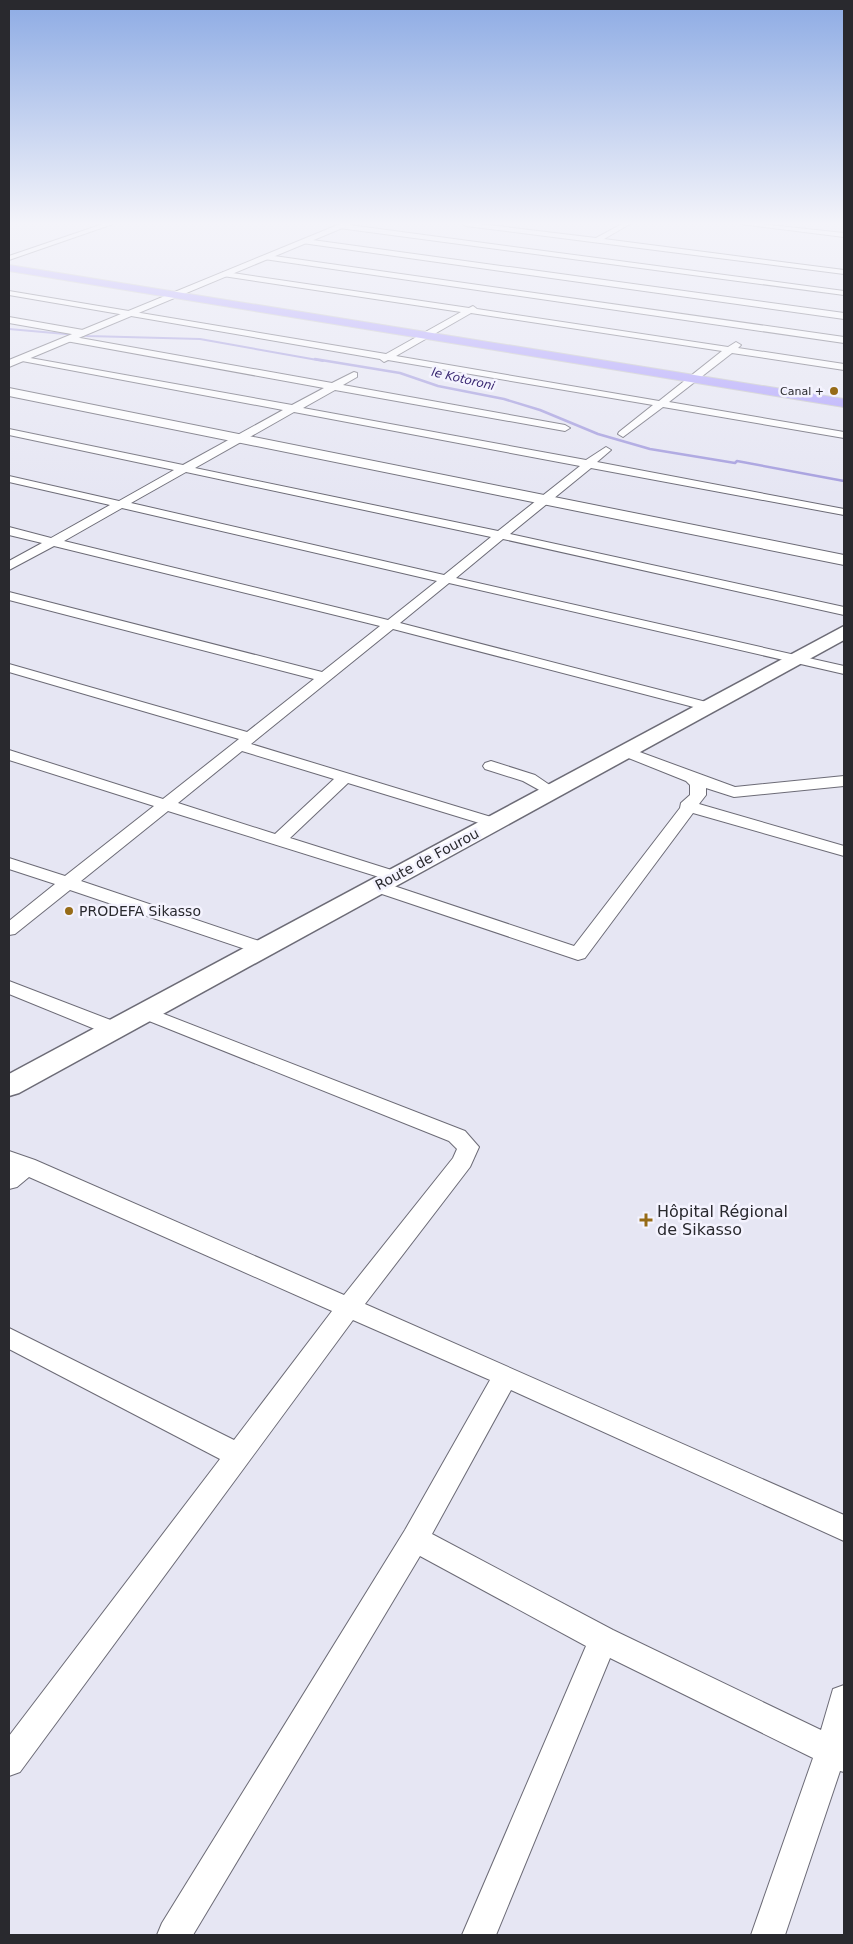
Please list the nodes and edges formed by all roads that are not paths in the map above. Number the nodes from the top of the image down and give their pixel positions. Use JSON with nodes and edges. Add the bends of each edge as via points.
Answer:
{"nodes":[{"id":1,"x":128,"y":315,"type":"edge"},
{"id":2,"x":134,"y":315,"type":"edge"},
{"id":3,"x":313,"y":315,"type":"edge"},
{"id":4,"x":462,"y":315,"type":"edge"},
{"id":5,"x":502,"y":315,"type":"edge"},
{"id":6,"x":670,"y":315,"type":"edge"},
{"id":7,"x":772,"y":315,"type":"edge"},
{"id":8,"x":9,"y":320,"type":"edge"},
{"id":9,"x":756,"y":327,"type":"junction"},
{"id":10,"x":429,"y":333,"type":"junction"},
{"id":11,"x":75,"y":336,"type":"junction"},
{"id":12,"x":844,"y":340,"type":"edge"},
{"id":13,"x":731,"y":349,"type":"junction"},
{"id":14,"x":386,"y":357,"type":"junction"},
{"id":15,"x":22,"y":358,"type":"junction"},
{"id":16,"x":9,"y":364,"type":"edge"},
{"id":17,"x":371,"y":365,"type":"dead end"},
{"id":18,"x":844,"y":367,"type":"edge"},
{"id":19,"x":354,"y":374,"type":"dead end"},
{"id":20,"x":697,"y":377,"type":"junction"},
{"id":21,"x":332,"y":386,"type":"junction"},
{"id":22,"x":9,"y":392,"type":"edge"},
{"id":23,"x":844,"y":401,"type":"edge"},
{"id":24,"x":662,"y":404,"type":"junction"},
{"id":25,"x":292,"y":409,"type":"junction"},
{"id":26,"x":565,"y":428,"type":"dead end"},
{"id":27,"x":9,"y":432,"type":"edge"},
{"id":28,"x":623,"y":434,"type":"dead end"},
{"id":29,"x":844,"y":435,"type":"edge"},
{"id":30,"x":238,"y":438,"type":"junction"},
{"id":31,"x":606,"y":450,"type":"dead end"},
{"id":32,"x":588,"y":464,"type":"junction"},
{"id":33,"x":182,"y":470,"type":"junction"},
{"id":34,"x":9,"y":479,"type":"edge"},
{"id":35,"x":545,"y":500,"type":"junction"},
{"id":36,"x":120,"y":505,"type":"junction"},
{"id":37,"x":844,"y":512,"type":"edge"},
{"id":38,"x":9,"y":531,"type":"edge"},
{"id":39,"x":499,"y":535,"type":"junction"},
{"id":40,"x":54,"y":542,"type":"junction"},
{"id":41,"x":844,"y":560,"type":"edge"},
{"id":42,"x":9,"y":566,"type":"edge"},
{"id":43,"x":448,"y":578,"type":"junction"},
{"id":44,"x":9,"y":596,"type":"edge"},
{"id":45,"x":844,"y":611,"type":"edge"},
{"id":46,"x":388,"y":624,"type":"junction"},
{"id":47,"x":844,"y":632,"type":"edge"},
{"id":48,"x":796,"y":659,"type":"junction"},
{"id":49,"x":9,"y":668,"type":"edge"},
{"id":50,"x":844,"y":670,"type":"edge"},
{"id":51,"x":323,"y":677,"type":"junction"},
{"id":52,"x":709,"y":707,"type":"junction"},
{"id":53,"x":244,"y":741,"type":"junction"},
{"id":54,"x":626,"y":752,"type":"junction"},
{"id":55,"x":9,"y":754,"type":"edge"},
{"id":56,"x":491,"y":766,"type":"dead end"},
{"id":57,"x":345,"y":777,"type":"junction"},
{"id":58,"x":692,"y":778,"type":"junction"},
{"id":59,"x":844,"y":781,"type":"edge"},
{"id":60,"x":552,"y":792,"type":"junction"},
{"id":61,"x":168,"y":805,"type":"junction"},
{"id":62,"x":688,"y":806,"type":"junction"},
{"id":63,"x":495,"y":823,"type":"junction"},
{"id":64,"x":278,"y":840,"type":"junction"},
{"id":65,"x":844,"y":851,"type":"edge"},
{"id":66,"x":9,"y":863,"type":"edge"},
{"id":67,"x":385,"y":882,"type":"junction"},
{"id":68,"x":68,"y":883,"type":"junction"},
{"id":69,"x":9,"y":930,"type":"edge"},
{"id":70,"x":264,"y":949,"type":"junction"},
{"id":71,"x":9,"y":987,"type":"edge"},
{"id":72,"x":146,"y":1013,"type":"junction"},
{"id":73,"x":114,"y":1028,"type":"junction"},
{"id":74,"x":9,"y":1086,"type":"edge"},
{"id":75,"x":15,"y":1169,"type":"edge"},
{"id":76,"x":348,"y":1308,"type":"junction"},
{"id":77,"x":9,"y":1340,"type":"edge"},
{"id":78,"x":506,"y":1376,"type":"junction"},
{"id":79,"x":237,"y":1455,"type":"junction"},
{"id":80,"x":844,"y":1528,"type":"edge"},
{"id":81,"x":416,"y":1540,"type":"junction"},
{"id":82,"x":603,"y":1640,"type":"junction"},
{"id":83,"x":844,"y":1700,"type":"edge"},
{"id":84,"x":837,"y":1754,"type":"edge"},
{"id":85,"x":9,"y":1760,"type":"edge"},
{"id":86,"x":174,"y":1935,"type":"edge"},
{"id":87,"x":479,"y":1935,"type":"edge"},
{"id":88,"x":768,"y":1935,"type":"edge"}],
"edges":[{"from":1,"to":11,"type":"street"},
{"from":2,"to":14,"type":"street"},
{"from":3,"to":10,"type":"highway"},
{"from":4,"to":10,"type":"street"},
{"from":5,"to":13,"type":"street"},
{"from":6,"to":9,"type":"street"},
{"from":7,"to":9,"type":"street"},
{"from":8,"to":11,"type":"street"},
{"from":9,"to":12,"type":"street"},
{"from":9,"to":13,"type":"street"},
{"from":10,"to":14,"type":"street"},
{"from":10,"to":20,"type":"highway"},
{"from":11,"to":15,"type":"street"},
{"from":11,"to":21,"type":"street"},
{"from":13,"to":18,"type":"street"},
{"from":13,"to":20,"type":"street"},
{"from":14,"to":17,"type":"street"},
{"from":14,"to":24,"type":"street"},
{"from":15,"to":16,"type":"street"},
{"from":15,"to":25,"type":"street"},
{"from":19,"to":21,"type":"street"},
{"from":20,"to":23,"type":"highway"},
{"from":20,"to":24,"type":"street"},
{"from":21,"to":25,"type":"street"},
{"from":21,"to":26,"type":"street"},
{"from":22,"to":30,"type":"street"},
{"from":24,"to":28,"type":"street"},
{"from":24,"to":29,"type":"street"},
{"from":25,"to":30,"type":"street"},
{"from":25,"to":32,"type":"street"},
{"from":27,"to":33,"type":"street"},
{"from":30,"to":33,"type":"street"},
{"from":30,"to":35,"type":"street"},
{"from":31,"to":32,"type":"street"},
{"from":32,"to":35,"type":"street"},
{"from":32,"to":37,"type":"street"},
{"from":33,"to":36,"type":"street"},
{"from":33,"to":39,"type":"street"},
{"from":34,"to":36,"type":"street"},
{"from":35,"to":39,"type":"street"},
{"from":35,"to":41,"type":"street"},
{"from":36,"to":40,"type":"street"},
{"from":36,"to":43,"type":"street"},
{"from":38,"to":40,"type":"street"},
{"from":39,"to":43,"type":"street"},
{"from":39,"to":45,"type":"street"},
{"from":40,"to":42,"type":"street"},
{"from":40,"to":46,"type":"street"},
{"from":43,"to":46,"type":"street"},
{"from":43,"to":48,"type":"street"},
{"from":44,"to":51,"type":"street"},
{"from":46,"to":51,"type":"street"},
{"from":46,"to":52,"type":"street"},
{"from":47,"to":48,"type":"main road","name":"Route de Fourou"},
{"from":48,"to":50,"type":"street"},
{"from":48,"to":52,"type":"main road","name":"Route de Fourou"},
{"from":49,"to":53,"type":"street"},
{"from":51,"to":53,"type":"street"},
{"from":52,"to":54,"type":"main road","name":"Route de Fourou"},
{"from":53,"to":57,"type":"street"},
{"from":53,"to":61,"type":"street"},
{"from":54,"to":58,"type":"street"},
{"from":54,"to":60,"type":"main road","name":"Route de Fourou"},
{"from":55,"to":61,"type":"street"},
{"from":56,"to":60,"type":"street","via":[[530,778]]},
{"from":57,"to":63,"type":"street"},
{"from":57,"to":64,"type":"street"},
{"from":58,"to":59,"type":"street","via":[[734,792]]},
{"from":58,"to":62,"type":"street","via":[[698,784],[698,795]]},
{"from":60,"to":63,"type":"main road","name":"Route de Fourou"},
{"from":61,"to":64,"type":"street"},
{"from":61,"to":68,"type":"street"},
{"from":62,"to":65,"type":"street"},
{"from":62,"to":67,"type":"street","via":[[578,954]]},
{"from":63,"to":67,"type":"main road","name":"Route de Fourou"},
{"from":64,"to":67,"type":"street"},
{"from":66,"to":68,"type":"street"},
{"from":67,"to":70,"type":"main road","name":"Route de Fourou"},
{"from":68,"to":69,"type":"street"},
{"from":68,"to":70,"type":"street"},
{"from":70,"to":72,"type":"main road","name":"Route de Fourou"},
{"from":71,"to":73,"type":"street"},
{"from":72,"to":73,"type":"main road","name":"Route de Fourou"},
{"from":72,"to":76,"type":"street","via":[[456,1136],[468,1147],[462,1161]]},
{"from":73,"to":74,"type":"main road","name":"Route de Fourou"},
{"from":75,"to":76,"type":"street"},
{"from":76,"to":78,"type":"street"},
{"from":76,"to":79,"type":"street"},
{"from":77,"to":79,"type":"street","via":[[140,1403]]},
{"from":78,"to":80,"type":"street"},
{"from":78,"to":81,"type":"street"},
{"from":79,"to":85,"type":"street"},
{"from":81,"to":82,"type":"street"},
{"from":81,"to":86,"type":"street"},
{"from":82,"to":84,"type":"street"},
{"from":82,"to":87,"type":"street"},
{"from":83,"to":84,"type":"street"},
{"from":84,"to":88,"type":"street"}]}
